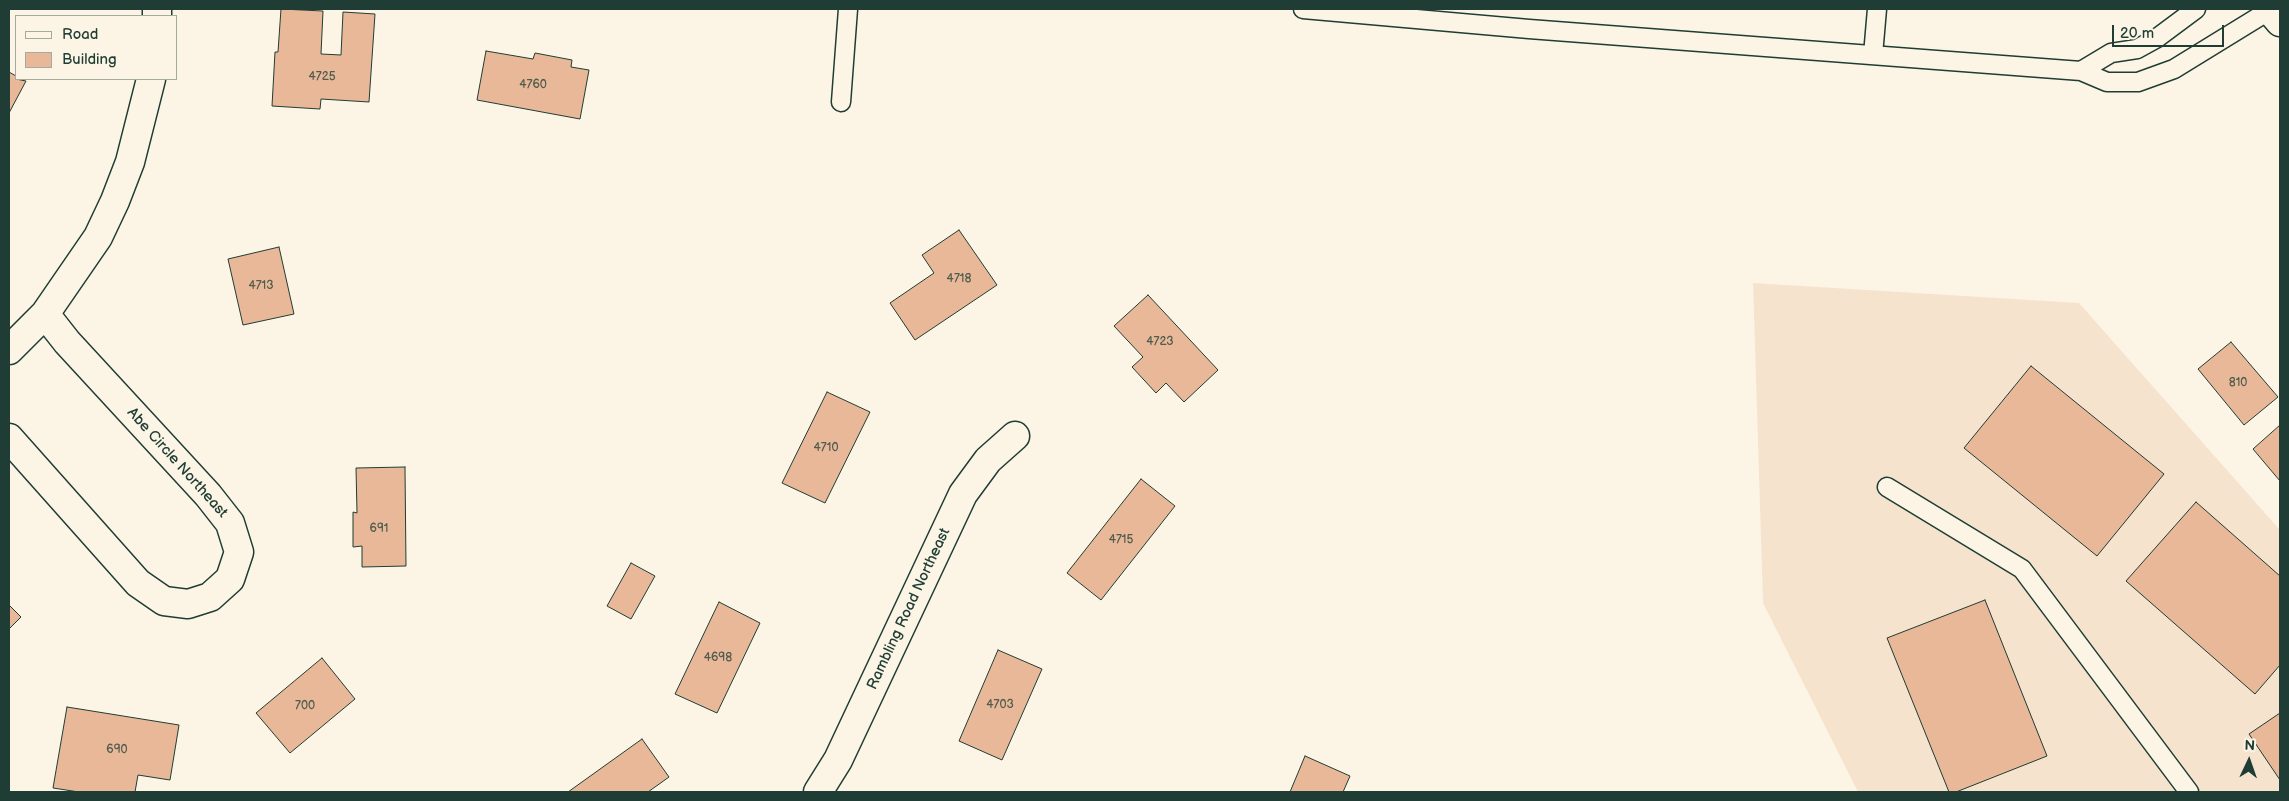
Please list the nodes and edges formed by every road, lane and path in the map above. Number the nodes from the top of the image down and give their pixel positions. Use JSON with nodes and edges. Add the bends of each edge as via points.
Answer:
{"nodes":[{"id":1,"x":848,"y":9,"type":"edge"},
{"id":2,"x":1303,"y":9,"type":"edge"},
{"id":3,"x":1877,"y":9,"type":"edge"},
{"id":4,"x":2196,"y":9,"type":"edge"},
{"id":5,"x":2273,"y":14,"type":"edge"},
{"id":6,"x":1874,"y":55,"type":"junction"},
{"id":7,"x":2081,"y":71,"type":"junction"},
{"id":8,"x":151,"y":80,"type":"edge"},
{"id":9,"x":841,"y":102,"type":"dead end"},
{"id":10,"x":45,"y":314,"type":"junction"},
{"id":11,"x":9,"y":350,"type":"edge"},
{"id":12,"x":1016,"y":436,"type":"dead end"},
{"id":13,"x":9,"y":438,"type":"edge"},
{"id":14,"x":1887,"y":487,"type":"dead end"},
{"id":15,"x":818,"y":792,"type":"edge"},
{"id":16,"x":2189,"y":792,"type":"edge"}],
"edges":[{"from":1,"to":9,"type":"lane"},
{"from":2,"to":6,"type":"lane"},
{"from":3,"to":6,"type":"lane"},
{"from":4,"to":7,"type":"lane","via":[[2137,49],[2111,53]]},
{"from":5,"to":7,"type":"lane","via":[[2174,70],[2138,82],[2107,82]]},
{"from":6,"to":7,"type":"lane"},
{"from":8,"to":10,"type":"street","via":[[130,162],[115,201],[98,237]]},
{"from":10,"to":11,"type":"street"},
{"from":10,"to":13,"type":"street","name":"Abe Circle Northeast","via":[[230,523],[239,552],[230,579],[210,597],[188,604],[164,601],[138,583]]},
{"from":12,"to":15,"type":"street","name":"Rambling Road Northeast","via":[[988,460],[963,494],[838,760]]},
{"from":14,"to":16,"type":"lane","via":[[2022,569]]}]}
